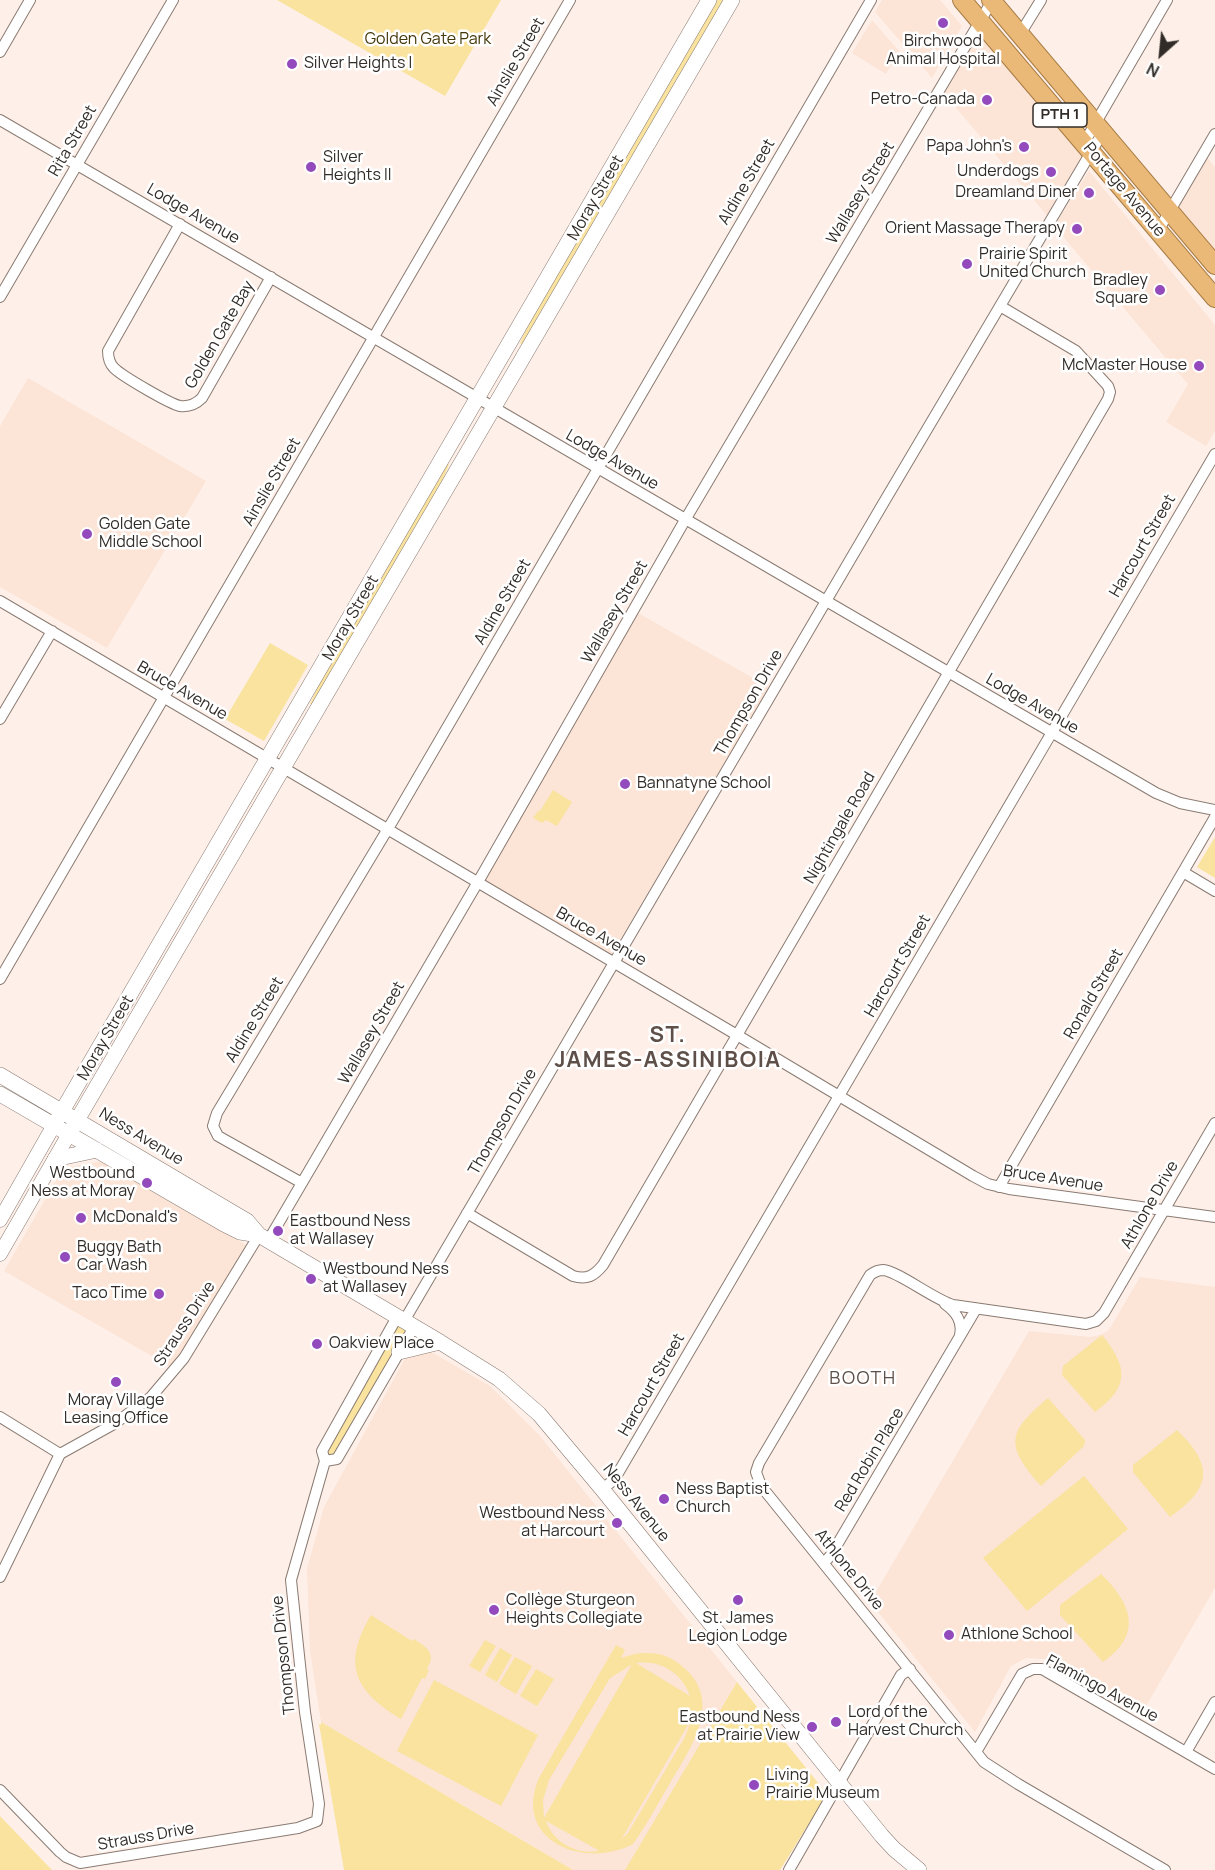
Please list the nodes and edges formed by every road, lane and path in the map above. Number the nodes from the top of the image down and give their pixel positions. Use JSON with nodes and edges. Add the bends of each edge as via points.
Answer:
{"nodes":[{"id":1,"x":30,"y":0,"type":"edge"},
{"id":2,"x":173,"y":0,"type":"edge"},
{"id":3,"x":570,"y":0,"type":"edge"},
{"id":4,"x":710,"y":0,"type":"edge"},
{"id":5,"x":732,"y":0,"type":"edge"},
{"id":6,"x":871,"y":0,"type":"edge"},
{"id":7,"x":962,"y":0,"type":"edge"},
{"id":8,"x":991,"y":0,"type":"edge"},
{"id":9,"x":1041,"y":0,"type":"edge"},
{"id":10,"x":1167,"y":0,"type":"edge"},
{"id":11,"x":980,"y":21,"type":"junction"},
{"id":12,"x":1020,"y":34,"type":"junction"},
{"id":13,"x":0,"y":52,"type":"edge"},
{"id":14,"x":0,"y":120,"type":"edge"},
{"id":15,"x":1099,"y":128,"type":"junction"},
{"id":16,"x":1215,"y":134,"type":"edge"},
{"id":17,"x":1088,"y":147,"type":"junction"},
{"id":18,"x":77,"y":165,"type":"junction"},
{"id":19,"x":1170,"y":212,"type":"junction"},
{"id":20,"x":180,"y":224,"type":"junction"},
{"id":21,"x":1158,"y":231,"type":"junction"},
{"id":22,"x":1215,"y":265,"type":"edge"},
{"id":23,"x":271,"y":277,"type":"junction"},
{"id":24,"x":0,"y":297,"type":"edge"},
{"id":25,"x":1215,"y":298,"type":"edge"},
{"id":26,"x":1000,"y":306,"type":"junction"},
{"id":27,"x":374,"y":337,"type":"junction"},
{"id":28,"x":478,"y":398,"type":"junction"},
{"id":29,"x":494,"y":408,"type":"junction"},
{"id":30,"x":1215,"y":454,"type":"edge"},
{"id":31,"x":598,"y":469,"type":"junction"},
{"id":32,"x":685,"y":520,"type":"junction"},
{"id":33,"x":0,"y":601,"type":"edge"},
{"id":34,"x":825,"y":601,"type":"junction"},
{"id":35,"x":52,"y":631,"type":"junction"},
{"id":36,"x":948,"y":672,"type":"junction"},
{"id":37,"x":164,"y":697,"type":"junction"},
{"id":38,"x":0,"y":719,"type":"edge"},
{"id":39,"x":1052,"y":733,"type":"junction"},
{"id":40,"x":267,"y":758,"type":"junction"},
{"id":41,"x":284,"y":768,"type":"junction"},
{"id":42,"x":1215,"y":810,"type":"edge"},
{"id":43,"x":1215,"y":817,"type":"edge"},
{"id":44,"x":387,"y":829,"type":"junction"},
{"id":45,"x":1183,"y":872,"type":"junction"},
{"id":46,"x":477,"y":882,"type":"junction"},
{"id":47,"x":1215,"y":891,"type":"edge"},
{"id":48,"x":614,"y":963,"type":"junction"},
{"id":49,"x":0,"y":979,"type":"edge"},
{"id":50,"x":737,"y":1035,"type":"junction"},
{"id":51,"x":0,"y":1075,"type":"edge"},
{"id":52,"x":0,"y":1094,"type":"edge"},
{"id":53,"x":839,"y":1096,"type":"junction"},
{"id":54,"x":58,"y":1118,"type":"junction"},
{"id":55,"x":1215,"y":1124,"type":"edge"},
{"id":56,"x":74,"y":1128,"type":"junction"},
{"id":57,"x":97,"y":1150,"type":"junction"},
{"id":58,"x":55,"y":1159,"type":"junction"},
{"id":59,"x":302,"y":1183,"type":"junction"},
{"id":60,"x":999,"y":1187,"type":"junction"},
{"id":61,"x":1164,"y":1210,"type":"junction"},
{"id":62,"x":467,"y":1213,"type":"junction"},
{"id":63,"x":1215,"y":1217,"type":"edge"},
{"id":64,"x":0,"y":1220,"type":"edge"},
{"id":65,"x":263,"y":1238,"type":"junction"},
{"id":66,"x":0,"y":1254,"type":"edge"},
{"id":67,"x":942,"y":1302,"type":"junction"},
{"id":68,"x":976,"y":1309,"type":"junction"},
{"id":69,"x":405,"y":1322,"type":"junction"},
{"id":70,"x":960,"y":1336,"type":"junction"},
{"id":71,"x":440,"y":1342,"type":"junction"},
{"id":72,"x":399,"y":1352,"type":"junction"},
{"id":73,"x":0,"y":1417,"type":"edge"},
{"id":74,"x":60,"y":1454,"type":"junction"},
{"id":75,"x":325,"y":1461,"type":"junction"},
{"id":76,"x":602,"y":1489,"type":"junction"},
{"id":77,"x":824,"y":1563,"type":"junction"},
{"id":78,"x":0,"y":1577,"type":"edge"},
{"id":79,"x":910,"y":1669,"type":"junction"},
{"id":80,"x":1215,"y":1702,"type":"edge"},
{"id":81,"x":976,"y":1752,"type":"junction"},
{"id":82,"x":1186,"y":1752,"type":"junction"},
{"id":83,"x":1215,"y":1769,"type":"edge"},
{"id":84,"x":839,"y":1783,"type":"junction"},
{"id":85,"x":0,"y":1790,"type":"edge"},
{"id":86,"x":320,"y":1814,"type":"joint"},
{"id":87,"x":789,"y":1870,"type":"edge"},
{"id":88,"x":919,"y":1870,"type":"edge"},
{"id":89,"x":1165,"y":1870,"type":"edge"}],
"edges":[{"from":1,"to":13,"type":"street"},
{"from":2,"to":18,"type":"street","name":"Rita Street"},
{"from":3,"to":27,"type":"street","name":"Ainslie Street"},
{"from":4,"to":28,"type":"main road","name":"Moray Street"},
{"from":5,"to":29,"type":"main road","name":"Moray Street"},
{"from":6,"to":31,"type":"street","name":"Aldine Street"},
{"from":7,"to":11,"type":"highway","name":"Portage Avenue","number":"PTH 1"},
{"from":8,"to":11,"type":"street","name":"Wallasey Street"},
{"from":8,"to":12,"type":"highway","name":"Portage Avenue","number":"PTH 1"},
{"from":9,"to":12,"type":"street"},
{"from":10,"to":15,"type":"street","name":"Thompson Drive"},
{"from":11,"to":17,"type":"highway","name":"Portage Avenue","number":"PTH 1"},
{"from":11,"to":32,"type":"street","name":"Wallasey Street"},
{"from":12,"to":15,"type":"highway","name":"Portage Avenue","number":"PTH 1"},
{"from":14,"to":18,"type":"street","name":"Lodge Avenue"},
{"from":15,"to":17,"type":"street","name":"Thompson Drive"},
{"from":15,"to":19,"type":"highway","name":"Portage Avenue","number":"PTH 1"},
{"from":16,"to":19,"type":"street"},
{"from":17,"to":21,"type":"highway","name":"Portage Avenue","number":"PTH 1"},
{"from":17,"to":26,"type":"street","name":"Thompson Drive"},
{"from":18,"to":20,"type":"street","name":"Lodge Avenue"},
{"from":18,"to":24,"type":"street","name":"Rita Street"},
{"from":19,"to":21,"type":"street"},
{"from":19,"to":22,"type":"highway","name":"Portage Avenue","number":"PTH 1"},
{"from":20,"to":23,"type":"street","name":"Lodge Avenue"},
{"from":20,"to":23,"type":"street","name":"Golden Gate Bay","via":[[108,351],[116,369],[152,390],[182,406],[202,398]]},
{"from":21,"to":25,"type":"highway","name":"Portage Avenue","number":"PTH 1"},
{"from":23,"to":27,"type":"street","name":"Lodge Avenue"},
{"from":26,"to":34,"type":"street","name":"Thompson Drive"},
{"from":26,"to":36,"type":"street","name":"Nightingale Road","via":[[1076,351],[1106,384],[1110,395]]},
{"from":27,"to":28,"type":"street","name":"Lodge Avenue"},
{"from":27,"to":37,"type":"street","name":"Ainslie Street"},
{"from":28,"to":29,"type":"street","name":"Lodge Avenue"},
{"from":28,"to":40,"type":"main road","name":"Moray Street"},
{"from":29,"to":31,"type":"street","name":"Lodge Avenue"},
{"from":29,"to":41,"type":"main road","name":"Moray Street"},
{"from":30,"to":39,"type":"street","name":"Harcourt Street"},
{"from":31,"to":32,"type":"street","name":"Lodge Avenue"},
{"from":31,"to":44,"type":"street","name":"Aldine Street"},
{"from":32,"to":34,"type":"street","name":"Lodge Avenue"},
{"from":32,"to":46,"type":"street","name":"Wallasey Street"},
{"from":33,"to":35,"type":"street","name":"Bruce Avenue"},
{"from":34,"to":36,"type":"street","name":"Lodge Avenue"},
{"from":34,"to":48,"type":"street","name":"Thompson Drive"},
{"from":35,"to":37,"type":"street","name":"Bruce Avenue"},
{"from":35,"to":38,"type":"street"},
{"from":36,"to":39,"type":"street","name":"Lodge Avenue"},
{"from":36,"to":50,"type":"street","name":"Nightingale Road"},
{"from":37,"to":40,"type":"street","name":"Bruce Avenue"},
{"from":37,"to":49,"type":"street","name":"Ainslie Street"},
{"from":39,"to":42,"type":"street","name":"Lodge Avenue","via":[[1168,799]]},
{"from":39,"to":53,"type":"street","name":"Harcourt Street"},
{"from":40,"to":41,"type":"street","name":"Bruce Avenue"},
{"from":40,"to":54,"type":"main road","name":"Moray Street"},
{"from":41,"to":44,"type":"street","name":"Bruce Avenue"},
{"from":41,"to":56,"type":"main road","name":"Moray Street"},
{"from":43,"to":45,"type":"street","name":"Ronald Street"},
{"from":44,"to":46,"type":"street","name":"Bruce Avenue"},
{"from":44,"to":59,"type":"street","name":"Aldine Street","via":[[214,1122],[218,1136]]},
{"from":45,"to":47,"type":"street"},
{"from":45,"to":60,"type":"street","name":"Ronald Street"},
{"from":46,"to":48,"type":"street","name":"Bruce Avenue"},
{"from":46,"to":59,"type":"street","name":"Wallasey Street"},
{"from":48,"to":50,"type":"street","name":"Bruce Avenue"},
{"from":48,"to":62,"type":"street","name":"Thompson Drive"},
{"from":50,"to":53,"type":"street","name":"Bruce Avenue"},
{"from":50,"to":62,"type":"street","name":"Nightingale Road","via":[[596,1274],[584,1279],[573,1276]]},
{"from":51,"to":54,"type":"main road","name":"Ness Avenue"},
{"from":52,"to":54,"type":"main road","name":"Ness Avenue"},
{"from":53,"to":60,"type":"street","name":"Bruce Avenue","via":[[973,1176]]},
{"from":53,"to":76,"type":"street","name":"Harcourt Street","via":[[614,1480]]},
{"from":54,"to":56,"type":"main road","name":"Ness Avenue"},
{"from":54,"to":64,"type":"street","name":"Moray Street"},
{"from":55,"to":61,"type":"street","name":"Athlone Drive"},
{"from":56,"to":57,"type":"main road","name":"Ness Avenue"},
{"from":56,"to":58,"type":"street","name":"Moray Street"},
{"from":56,"to":65,"type":"main road","name":"Ness Avenue","via":[[247,1221]]},
{"from":57,"to":58,"type":"main road"},
{"from":57,"to":65,"type":"main road","name":"Ness Avenue","via":[[240,1232]]},
{"from":58,"to":66,"type":"street","name":"Moray Street"},
{"from":59,"to":65,"type":"street","name":"Wallasey Street"},
{"from":60,"to":61,"type":"street","name":"Bruce Avenue"},
{"from":61,"to":63,"type":"street","name":"Bruce Avenue"},
{"from":61,"to":68,"type":"street","name":"Athlone Drive","via":[[1096,1322],[1086,1324]]},
{"from":62,"to":69,"type":"street","name":"Thompson Drive"},
{"from":65,"to":69,"type":"main road","name":"Ness Avenue"},
{"from":65,"to":74,"type":"street","name":"Strauss Drive","via":[[184,1358],[151,1397]]},
{"from":67,"to":68,"type":"street","name":"Athlone Drive"},
{"from":67,"to":70,"type":"street","name":"Athlone Drive","via":[[960,1320]]},
{"from":67,"to":77,"type":"street","name":"Athlone Drive","via":[[889,1271],[870,1275],[756,1467],[761,1486]]},
{"from":68,"to":70,"type":"street","name":"Red Robin Place"},
{"from":69,"to":71,"type":"main road","name":"Ness Avenue"},
{"from":69,"to":72,"type":"street","name":"Thompson Drive"},
{"from":69,"to":75,"type":"street","name":"Thompson Drive","via":[[322,1451]]},
{"from":70,"to":77,"type":"street","name":"Red Robin Place"},
{"from":71,"to":72,"type":"main road"},
{"from":71,"to":76,"type":"main road","name":"Ness Avenue","via":[[517,1393]]},
{"from":72,"to":75,"type":"street","name":"Thompson Drive","via":[[337,1459]]},
{"from":73,"to":74,"type":"street"},
{"from":74,"to":78,"type":"street"},
{"from":75,"to":86,"type":"street","name":"Thompson Drive","via":[[291,1580]]},
{"from":76,"to":84,"type":"main road","name":"Ness Avenue"},
{"from":77,"to":79,"type":"street","name":"Athlone Drive"},
{"from":79,"to":81,"type":"street","name":"Athlone Drive"},
{"from":79,"to":84,"type":"street","via":[[901,1676]]},
{"from":80,"to":82,"type":"street"},
{"from":81,"to":82,"type":"street","name":"Flamingo Avenue","via":[[1022,1674],[1042,1669]]},
{"from":81,"to":89,"type":"street","name":"Athlone Drive","via":[[992,1768]]},
{"from":82,"to":83,"type":"street","name":"Flamingo Avenue"},
{"from":84,"to":87,"type":"street"},
{"from":84,"to":88,"type":"main road","name":"Ness Avenue","via":[[894,1849]]},
{"from":85,"to":86,"type":"street","name":"Strauss Drive","via":[[60,1852],[80,1863],[298,1828],[317,1821]]}]}
